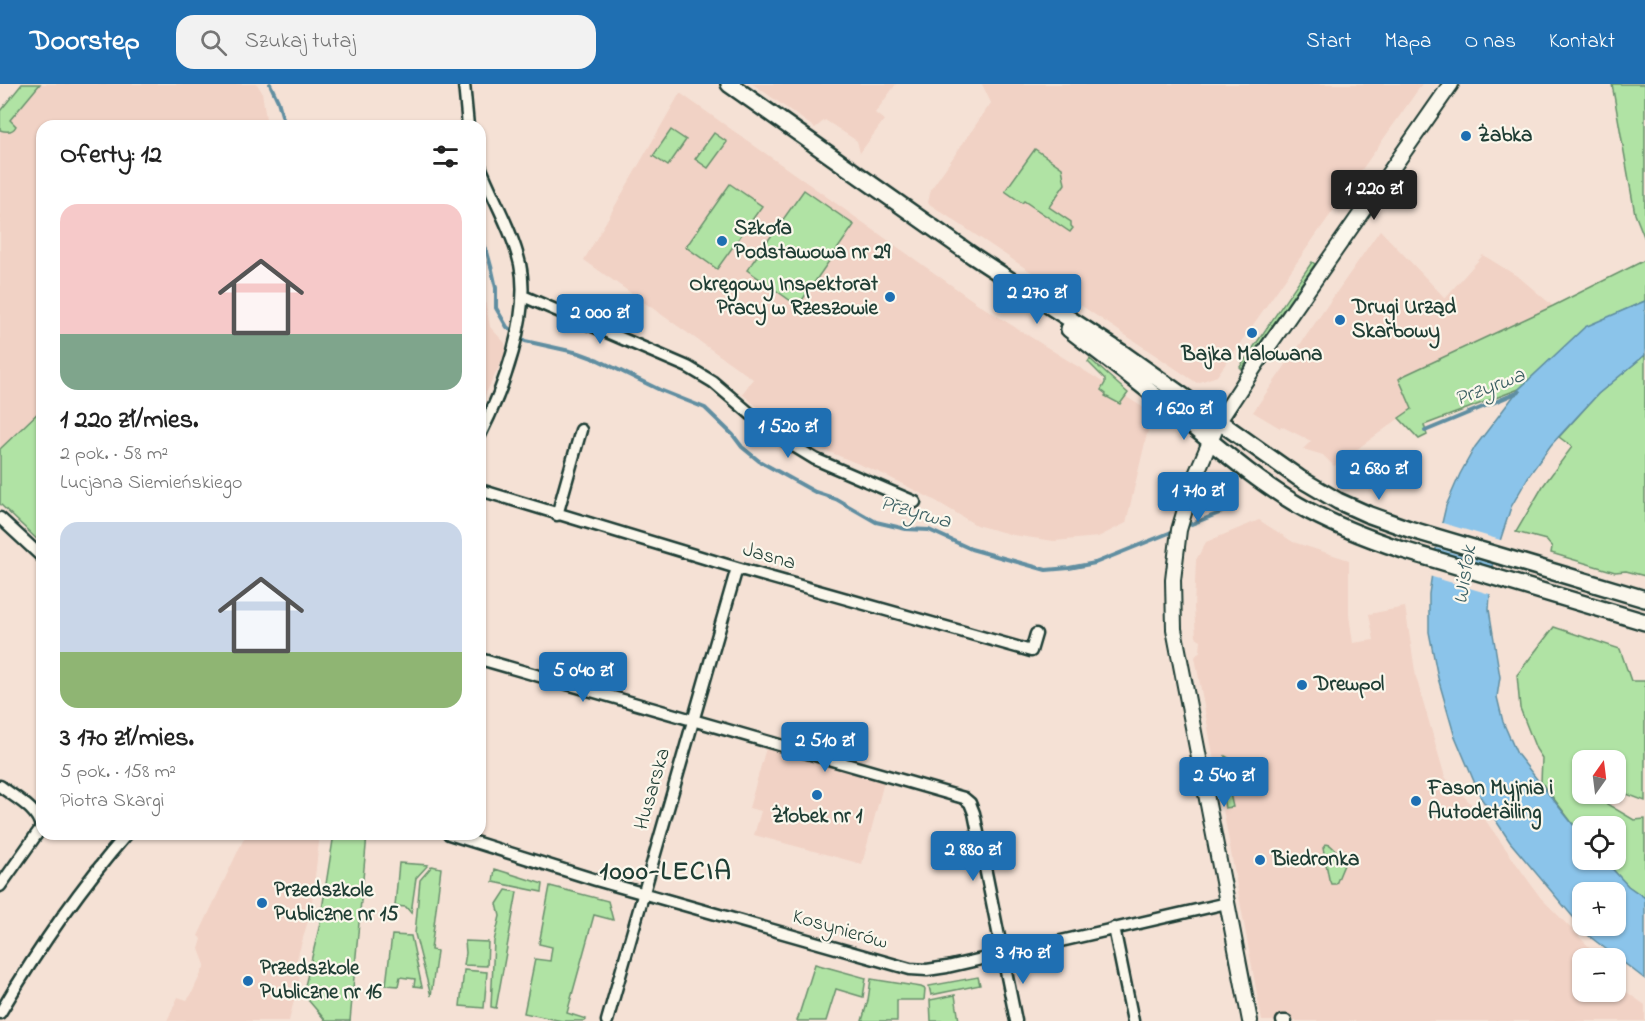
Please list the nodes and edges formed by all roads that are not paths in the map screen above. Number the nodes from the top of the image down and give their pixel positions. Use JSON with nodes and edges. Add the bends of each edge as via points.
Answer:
{"nodes":[{"id":1,"x":464,"y":84,"type":"edge"},
{"id":2,"x":729,"y":84,"type":"edge"},
{"id":3,"x":1451,"y":84,"type":"edge"},
{"id":4,"x":467,"y":120,"type":"edge"},
{"id":5,"x":486,"y":180,"type":"edge"},
{"id":6,"x":991,"y":268,"type":"junction"},
{"id":7,"x":523,"y":296,"type":"junction"},
{"id":8,"x":1219,"y":421,"type":"junction"},
{"id":9,"x":486,"y":422,"type":"edge"},
{"id":10,"x":581,"y":430,"type":"dead end"},
{"id":11,"x":1209,"y":441,"type":"junction"},
{"id":12,"x":486,"y":492,"type":"edge"},
{"id":13,"x":915,"y":501,"type":"dead end"},
{"id":14,"x":557,"y":514,"type":"junction"},
{"id":15,"x":0,"y":518,"type":"edge"},
{"id":16,"x":36,"y":551,"type":"edge"},
{"id":17,"x":737,"y":568,"type":"junction"},
{"id":18,"x":1645,"y":599,"type":"edge"},
{"id":19,"x":1645,"y":622,"type":"edge"},
{"id":20,"x":1036,"y":634,"type":"dead end"},
{"id":21,"x":486,"y":661,"type":"edge"},
{"id":22,"x":693,"y":720,"type":"junction"},
{"id":23,"x":0,"y":786,"type":"edge"},
{"id":24,"x":36,"y":816,"type":"edge"},
{"id":25,"x":36,"y":835,"type":"edge"},
{"id":26,"x":122,"y":840,"type":"edge"},
{"id":27,"x":469,"y":840,"type":"edge"},
{"id":28,"x":0,"y":886,"type":"edge"},
{"id":29,"x":643,"y":893,"type":"junction"},
{"id":30,"x":1227,"y":903,"type":"junction"},
{"id":31,"x":1114,"y":928,"type":"junction"},
{"id":32,"x":1002,"y":954,"type":"junction"},
{"id":33,"x":0,"y":1013,"type":"edge"},
{"id":34,"x":607,"y":1021,"type":"edge"},
{"id":35,"x":1016,"y":1021,"type":"edge"},
{"id":36,"x":1133,"y":1021,"type":"edge"},
{"id":37,"x":1250,"y":1021,"type":"edge"}],
"edges":[{"from":1,"to":4,"type":"street"},
{"from":2,"to":6,"type":"main road"},
{"from":3,"to":8,"type":"street"},
{"from":5,"to":7,"type":"street","via":[[516,252]]},
{"from":6,"to":8,"type":"main road"},
{"from":6,"to":11,"type":"main road"},
{"from":7,"to":9,"type":"street","via":[[513,348]]},
{"from":7,"to":13,"type":"street","via":[[688,367],[713,382],[774,434],[805,453]]},
{"from":8,"to":11,"type":"street"},
{"from":8,"to":18,"type":"main road","via":[[1299,478],[1367,514]]},
{"from":10,"to":14,"type":"street"},
{"from":11,"to":19,"type":"main road","via":[[1241,468],[1297,504],[1354,532]]},
{"from":11,"to":30,"type":"street","via":[[1189,494],[1177,545],[1174,629]]},
{"from":12,"to":14,"type":"street","name":"Jasna"},
{"from":14,"to":17,"type":"street","name":"Jasna"},
{"from":15,"to":16,"type":"street"},
{"from":17,"to":20,"type":"street","name":"Jasna","via":[[1031,651]]},
{"from":17,"to":22,"type":"street","name":"Husarska"},
{"from":21,"to":22,"type":"street"},
{"from":22,"to":29,"type":"street","name":"Husarska"},
{"from":22,"to":32,"type":"street","via":[[964,798],[975,813]]},
{"from":23,"to":24,"type":"street"},
{"from":25,"to":28,"type":"street"},
{"from":26,"to":33,"type":"street","via":[[65,910]]},
{"from":27,"to":29,"type":"street","name":"Kosynierów"},
{"from":29,"to":32,"type":"street","name":"Kosynierów","via":[[910,969],[947,967]]},
{"from":29,"to":34,"type":"street","name":"Husarska"},
{"from":30,"to":31,"type":"street","name":"Kosynierów"},
{"from":30,"to":37,"type":"street"},
{"from":31,"to":32,"type":"street","name":"Kosynierów"},
{"from":31,"to":36,"type":"street"},
{"from":32,"to":35,"type":"street"}]}
